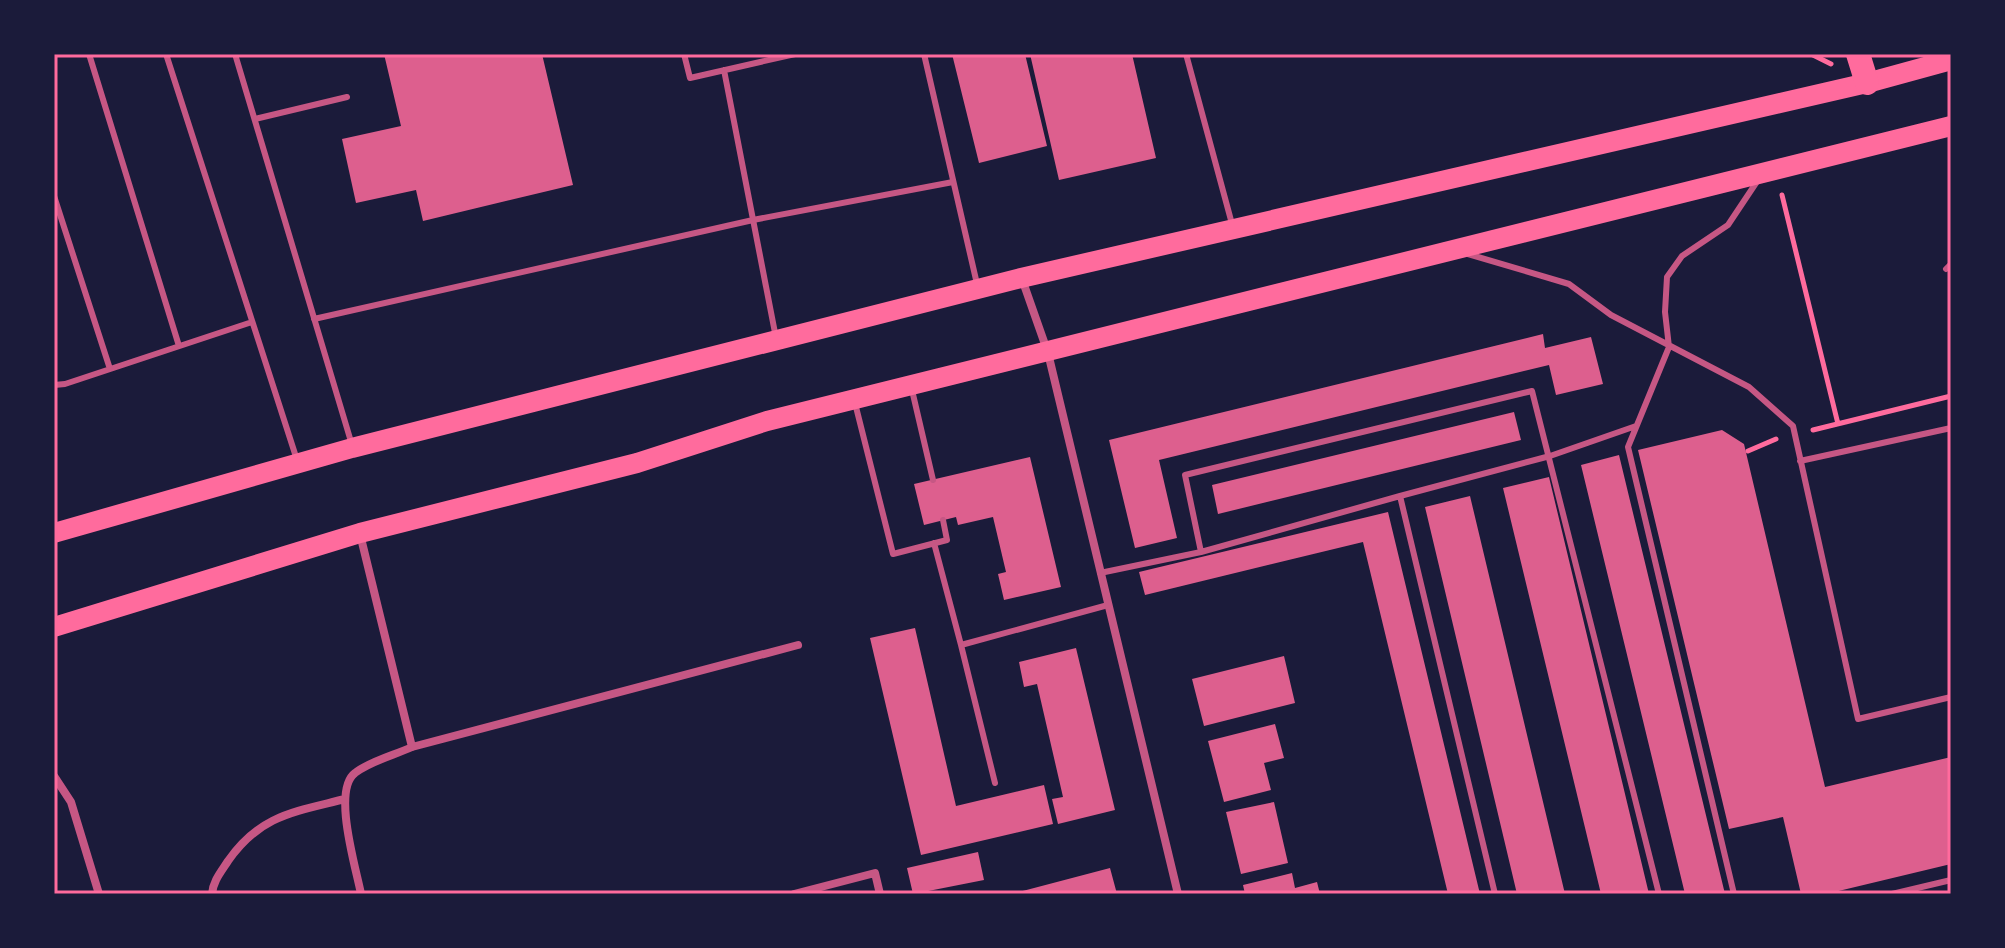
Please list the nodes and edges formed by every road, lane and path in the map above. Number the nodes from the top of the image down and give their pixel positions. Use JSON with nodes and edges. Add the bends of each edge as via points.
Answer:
{"nodes":[{"id":1,"x":89,"y":54,"type":"edge"},
{"id":2,"x":166,"y":54,"type":"edge"},
{"id":3,"x":235,"y":54,"type":"edge"},
{"id":4,"x":684,"y":54,"type":"edge"},
{"id":5,"x":795,"y":54,"type":"edge"},
{"id":6,"x":924,"y":54,"type":"edge"},
{"id":7,"x":1186,"y":54,"type":"edge"},
{"id":8,"x":1858,"y":54,"type":"edge"},
{"id":9,"x":1951,"y":60,"type":"edge"},
{"id":10,"x":724,"y":70,"type":"junction"},
{"id":11,"x":1867,"y":83,"type":"junction"},
{"id":12,"x":347,"y":97,"type":"dead end"},
{"id":13,"x":255,"y":119,"type":"junction"},
{"id":14,"x":1951,"y":126,"type":"edge"},
{"id":15,"x":1770,"y":169,"type":"junction"},
{"id":16,"x":953,"y":182,"type":"junction"},
{"id":17,"x":54,"y":196,"type":"edge"},
{"id":18,"x":753,"y":220,"type":"junction"},
{"id":19,"x":1233,"y":229,"type":"junction"},
{"id":20,"x":1455,"y":250,"type":"junction"},
{"id":21,"x":1021,"y":278,"type":"junction"},
{"id":22,"x":978,"y":289,"type":"junction"},
{"id":23,"x":314,"y":319,"type":"junction"},
{"id":24,"x":252,"y":322,"type":"junction"},
{"id":25,"x":777,"y":340,"type":"junction"},
{"id":26,"x":179,"y":346,"type":"junction"},
{"id":27,"x":1669,"y":347,"type":"junction"},
{"id":28,"x":1048,"y":353,"type":"junction"},
{"id":29,"x":110,"y":369,"type":"junction"},
{"id":30,"x":54,"y":385,"type":"edge"},
{"id":31,"x":911,"y":386,"type":"junction"},
{"id":32,"x":1951,"y":396,"type":"edge"},
{"id":33,"x":854,"y":400,"type":"junction"},
{"id":34,"x":1838,"y":424,"type":"junction"},
{"id":35,"x":1636,"y":426,"type":"junction"},
{"id":36,"x":1951,"y":428,"type":"edge"},
{"id":37,"x":1795,"y":434,"type":"junction"},
{"id":38,"x":352,"y":448,"type":"junction"},
{"id":39,"x":1748,"y":451,"type":"dead end"},
{"id":40,"x":1550,"y":456,"type":"junction"},
{"id":41,"x":1800,"y":461,"type":"junction"},
{"id":42,"x":298,"y":463,"type":"junction"},
{"id":43,"x":933,"y":480,"type":"dead end"},
{"id":44,"x":1400,"y":496,"type":"junction"},
{"id":45,"x":943,"y":520,"type":"dead end"},
{"id":46,"x":54,"y":533,"type":"edge"},
{"id":47,"x":360,"y":533,"type":"junction"},
{"id":48,"x":934,"y":543,"type":"junction"},
{"id":49,"x":1201,"y":552,"type":"junction"},
{"id":50,"x":1100,"y":573,"type":"junction"},
{"id":51,"x":1108,"y":605,"type":"junction"},
{"id":52,"x":54,"y":627,"type":"edge"},
{"id":53,"x":798,"y":645,"type":"dead end"},
{"id":54,"x":961,"y":645,"type":"junction"},
{"id":55,"x":1951,"y":697,"type":"edge"},
{"id":56,"x":412,"y":747,"type":"junction"},
{"id":57,"x":54,"y":776,"type":"edge"},
{"id":58,"x":995,"y":783,"type":"dead end"},
{"id":59,"x":345,"y":799,"type":"junction"},
{"id":60,"x":1951,"y":880,"type":"edge"},
{"id":61,"x":99,"y":894,"type":"edge"},
{"id":62,"x":212,"y":894,"type":"edge"},
{"id":63,"x":361,"y":894,"type":"edge"},
{"id":64,"x":794,"y":894,"type":"edge"},
{"id":65,"x":880,"y":894,"type":"edge"},
{"id":66,"x":1178,"y":894,"type":"edge"},
{"id":67,"x":1495,"y":894,"type":"edge"},
{"id":68,"x":1659,"y":894,"type":"edge"},
{"id":69,"x":1734,"y":894,"type":"edge"},
{"id":70,"x":1892,"y":894,"type":"edge"}],
"edges":[{"from":1,"to":26,"type":"lane"},
{"from":2,"to":24,"type":"lane"},
{"from":3,"to":13,"type":"lane"},
{"from":4,"to":10,"type":"lane","via":[[690,78]]},
{"from":5,"to":10,"type":"lane"},
{"from":6,"to":16,"type":"lane"},
{"from":7,"to":19,"type":"lane"},
{"from":8,"to":11,"type":"highway"},
{"from":9,"to":11,"type":"main road"},
{"from":10,"to":18,"type":"lane"},
{"from":11,"to":19,"type":"main road"},
{"from":12,"to":13,"type":"lane"},
{"from":13,"to":23,"type":"lane"},
{"from":14,"to":15,"type":"main road"},
{"from":15,"to":20,"type":"main road"},
{"from":15,"to":27,"type":"lane","via":[[1728,225],[1682,256],[1667,277]]},
{"from":15,"to":34,"type":"path"},
{"from":16,"to":18,"type":"lane"},
{"from":16,"to":22,"type":"lane"},
{"from":17,"to":29,"type":"lane"},
{"from":18,"to":23,"type":"lane"},
{"from":18,"to":25,"type":"lane"},
{"from":19,"to":21,"type":"main road"},
{"from":20,"to":27,"type":"lane","via":[[1569,284]]},
{"from":20,"to":28,"type":"main road"},
{"from":21,"to":22,"type":"main road"},
{"from":21,"to":28,"type":"street"},
{"from":22,"to":25,"type":"main road"},
{"from":23,"to":38,"type":"lane"},
{"from":24,"to":26,"type":"lane"},
{"from":24,"to":42,"type":"lane"},
{"from":25,"to":38,"type":"main road"},
{"from":26,"to":29,"type":"lane"},
{"from":27,"to":35,"type":"lane"},
{"from":27,"to":37,"type":"lane","via":[[1749,387],[1793,426]]},
{"from":28,"to":31,"type":"main road"},
{"from":28,"to":50,"type":"street"},
{"from":29,"to":30,"type":"lane"},
{"from":31,"to":33,"type":"main road"},
{"from":31,"to":43,"type":"lane"},
{"from":32,"to":34,"type":"path"},
{"from":33,"to":47,"type":"main road","via":[[767,421],[637,463]]},
{"from":33,"to":48,"type":"lane","via":[[893,554]]},
{"from":34,"to":37,"type":"path"},
{"from":35,"to":40,"type":"lane"},
{"from":35,"to":69,"type":"lane","via":[[1628,447]]},
{"from":36,"to":41,"type":"lane"},
{"from":37,"to":39,"type":"path"},
{"from":37,"to":41,"type":"lane"},
{"from":38,"to":42,"type":"main road"},
{"from":40,"to":44,"type":"lane"},
{"from":40,"to":49,"type":"lane","via":[[1532,391],[1185,475]]},
{"from":40,"to":68,"type":"lane"},
{"from":41,"to":55,"type":"lane","via":[[1858,719]]},
{"from":42,"to":46,"type":"main road"},
{"from":44,"to":49,"type":"lane"},
{"from":44,"to":67,"type":"lane"},
{"from":45,"to":48,"type":"lane","via":[[947,540]]},
{"from":47,"to":52,"type":"main road"},
{"from":47,"to":56,"type":"street"},
{"from":48,"to":54,"type":"lane"},
{"from":49,"to":50,"type":"lane"},
{"from":50,"to":51,"type":"street"},
{"from":51,"to":54,"type":"lane"},
{"from":51,"to":66,"type":"street"},
{"from":53,"to":56,"type":"street"},
{"from":54,"to":58,"type":"lane"},
{"from":56,"to":59,"type":"street","via":[[354,773]]},
{"from":57,"to":61,"type":"street","via":[[71,802]]},
{"from":59,"to":62,"type":"street","via":[[274,818],[242,841],[213,883]]},
{"from":59,"to":63,"type":"street"},
{"from":60,"to":70,"type":"lane"},
{"from":64,"to":65,"type":"street","via":[[875,873]]}]}
